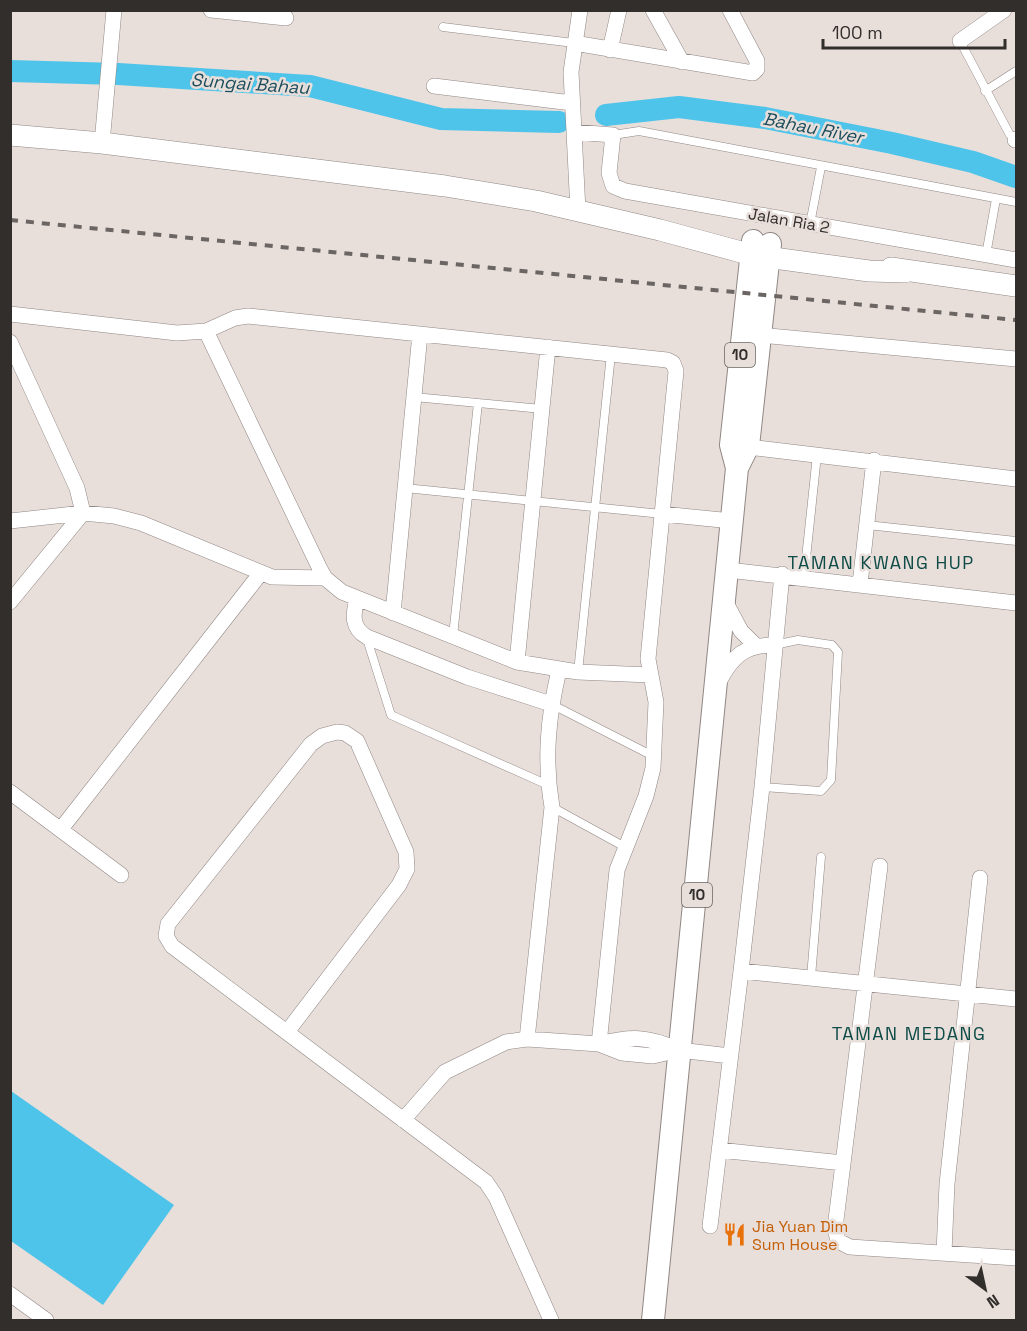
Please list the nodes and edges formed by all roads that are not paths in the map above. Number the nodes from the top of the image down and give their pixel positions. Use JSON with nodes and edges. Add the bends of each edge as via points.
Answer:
{"nodes":[{"id":1,"x":114,"y":10,"type":"edge"},
{"id":2,"x":212,"y":10,"type":"edge"},
{"id":3,"x":580,"y":10,"type":"edge"},
{"id":4,"x":619,"y":10,"type":"edge"},
{"id":5,"x":653,"y":10,"type":"edge"},
{"id":6,"x":730,"y":10,"type":"edge"},
{"id":7,"x":1004,"y":10,"type":"edge"},
{"id":8,"x":286,"y":18,"type":"dead end"},
{"id":9,"x":443,"y":27,"type":"dead end"},
{"id":10,"x":960,"y":41,"type":"joint"},
{"id":11,"x":574,"y":44,"type":"junction"},
{"id":12,"x":610,"y":50,"type":"junction"},
{"id":13,"x":682,"y":62,"type":"junction"},
{"id":14,"x":1017,"y":71,"type":"edge"},
{"id":15,"x":434,"y":86,"type":"dead end"},
{"id":16,"x":985,"y":91,"type":"junction"},
{"id":17,"x":572,"y":103,"type":"junction"},
{"id":18,"x":574,"y":132,"type":"junction"},
{"id":19,"x":10,"y":135,"type":"edge"},
{"id":20,"x":613,"y":135,"type":"junction"},
{"id":21,"x":1016,"y":140,"type":"edge"},
{"id":22,"x":102,"y":142,"type":"junction"},
{"id":23,"x":820,"y":167,"type":"junction"},
{"id":24,"x":996,"y":200,"type":"junction"},
{"id":25,"x":1017,"y":202,"type":"edge"},
{"id":26,"x":578,"y":211,"type":"junction"},
{"id":27,"x":810,"y":224,"type":"junction"},
{"id":28,"x":761,"y":249,"type":"junction"},
{"id":29,"x":986,"y":255,"type":"junction"},
{"id":30,"x":1017,"y":260,"type":"edge"},
{"id":31,"x":1017,"y":286,"type":"edge"},
{"id":32,"x":10,"y":314,"type":"edge"},
{"id":33,"x":206,"y":331,"type":"junction"},
{"id":34,"x":420,"y":334,"type":"junction"},
{"id":35,"x":760,"y":335,"type":"junction"},
{"id":36,"x":10,"y":342,"type":"edge"},
{"id":37,"x":548,"y":347,"type":"junction"},
{"id":38,"x":611,"y":354,"type":"junction"},
{"id":39,"x":1017,"y":359,"type":"edge"},
{"id":40,"x":414,"y":397,"type":"junction"},
{"id":41,"x":478,"y":403,"type":"junction"},
{"id":42,"x":542,"y":410,"type":"junction"},
{"id":43,"x":740,"y":446,"type":"junction"},
{"id":44,"x":817,"y":455,"type":"junction"},
{"id":45,"x":874,"y":460,"type":"junction"},
{"id":46,"x":1017,"y":479,"type":"edge"},
{"id":47,"x":405,"y":488,"type":"junction"},
{"id":48,"x":468,"y":495,"type":"junction"},
{"id":49,"x":533,"y":501,"type":"junction"},
{"id":50,"x":594,"y":507,"type":"junction"},
{"id":51,"x":83,"y":513,"type":"junction"},
{"id":52,"x":662,"y":514,"type":"junction"},
{"id":53,"x":10,"y":521,"type":"edge"},
{"id":54,"x":732,"y":521,"type":"junction"},
{"id":55,"x":867,"y":525,"type":"junction"},
{"id":56,"x":1017,"y":541,"type":"edge"},
{"id":57,"x":728,"y":570,"type":"junction"},
{"id":58,"x":260,"y":574,"type":"junction"},
{"id":59,"x":782,"y":574,"type":"junction"},
{"id":60,"x":804,"y":577,"type":"junction"},
{"id":61,"x":325,"y":578,"type":"junction"},
{"id":62,"x":860,"y":584,"type":"junction"},
{"id":63,"x":357,"y":598,"type":"junction"},
{"id":64,"x":724,"y":601,"type":"junction"},
{"id":65,"x":10,"y":602,"type":"edge"},
{"id":66,"x":1017,"y":603,"type":"edge"},
{"id":67,"x":393,"y":613,"type":"junction"},
{"id":68,"x":453,"y":636,"type":"junction"},
{"id":69,"x":367,"y":637,"type":"junction"},
{"id":70,"x":755,"y":645,"type":"junction"},
{"id":71,"x":774,"y":645,"type":"junction"},
{"id":72,"x":517,"y":662,"type":"junction"},
{"id":73,"x":558,"y":670,"type":"junction"},
{"id":74,"x":578,"y":672,"type":"junction"},
{"id":75,"x":650,"y":675,"type":"junction"},
{"id":76,"x":717,"y":685,"type":"junction"},
{"id":77,"x":551,"y":704,"type":"junction"},
{"id":78,"x":654,"y":757,"type":"junction"},
{"id":79,"x":548,"y":785,"type":"junction"},
{"id":80,"x":762,"y":787,"type":"junction"},
{"id":81,"x":10,"y":792,"type":"edge"},
{"id":82,"x":552,"y":807,"type":"junction"},
{"id":83,"x":61,"y":829,"type":"junction"},
{"id":84,"x":625,"y":847,"type":"junction"},
{"id":85,"x":821,"y":857,"type":"dead end"},
{"id":86,"x":880,"y":866,"type":"dead end"},
{"id":87,"x":121,"y":876,"type":"dead end"},
{"id":88,"x":980,"y":878,"type":"dead end"},
{"id":89,"x":741,"y":971,"type":"junction"},
{"id":90,"x":811,"y":978,"type":"junction"},
{"id":91,"x":865,"y":982,"type":"junction"},
{"id":92,"x":966,"y":992,"type":"junction"},
{"id":93,"x":1017,"y":999,"type":"edge"},
{"id":94,"x":287,"y":1032,"type":"junction"},
{"id":95,"x":527,"y":1039,"type":"junction"},
{"id":96,"x":599,"y":1044,"type":"junction"},
{"id":97,"x":679,"y":1050,"type":"junction"},
{"id":98,"x":730,"y":1056,"type":"junction"},
{"id":99,"x":403,"y":1120,"type":"junction"},
{"id":100,"x":719,"y":1150,"type":"junction"},
{"id":101,"x":843,"y":1163,"type":"junction"},
{"id":102,"x":710,"y":1226,"type":"dead end"},
{"id":103,"x":944,"y":1253,"type":"junction"},
{"id":104,"x":1017,"y":1258,"type":"edge"},
{"id":105,"x":10,"y":1294,"type":"edge"},
{"id":106,"x":46,"y":1320,"type":"edge"},
{"id":107,"x":551,"y":1320,"type":"edge"},
{"id":108,"x":653,"y":1320,"type":"edge"}],
"edges":[{"from":1,"to":22,"type":"street"},
{"from":2,"to":8,"type":"street"},
{"from":3,"to":11,"type":"street"},
{"from":4,"to":12,"type":"street"},
{"from":5,"to":13,"type":"street"},
{"from":6,"to":13,"type":"street","via":[[757,60],[755,72]]},
{"from":7,"to":10,"type":"street"},
{"from":9,"to":11,"type":"lane"},
{"from":10,"to":16,"type":"lane"},
{"from":11,"to":12,"type":"street"},
{"from":11,"to":17,"type":"street"},
{"from":12,"to":13,"type":"street"},
{"from":14,"to":16,"type":"lane"},
{"from":15,"to":17,"type":"street"},
{"from":16,"to":21,"type":"lane"},
{"from":17,"to":18,"type":"street"},
{"from":18,"to":20,"type":"street"},
{"from":18,"to":26,"type":"street"},
{"from":19,"to":22,"type":"main road"},
{"from":20,"to":23,"type":"lane","via":[[639,131]]},
{"from":20,"to":27,"type":"street","name":"Jalan Ria 2","via":[[609,173],[619,189]]},
{"from":22,"to":26,"type":"main road","via":[[445,186]]},
{"from":23,"to":24,"type":"lane"},
{"from":23,"to":27,"type":"lane"},
{"from":24,"to":25,"type":"lane"},
{"from":24,"to":29,"type":"lane"},
{"from":26,"to":28,"type":"main road"},
{"from":27,"to":29,"type":"street","name":"Jalan Ria 2"},
{"from":28,"to":31,"type":"main road"},
{"from":28,"to":35,"type":"main road","number":"10"},
{"from":28,"to":43,"type":"main road","number":"10","via":[[746,292]]},
{"from":29,"to":30,"type":"street","name":"Jalan Ria 2"},
{"from":32,"to":33,"type":"street","via":[[177,333]]},
{"from":33,"to":34,"type":"street","via":[[248,316]]},
{"from":33,"to":61,"type":"street"},
{"from":34,"to":37,"type":"street"},
{"from":34,"to":40,"type":"street"},
{"from":35,"to":39,"type":"street"},
{"from":35,"to":43,"type":"main road","number":"10"},
{"from":36,"to":51,"type":"street","via":[[77,488]]},
{"from":37,"to":38,"type":"street"},
{"from":37,"to":42,"type":"street"},
{"from":38,"to":50,"type":"lane"},
{"from":38,"to":52,"type":"street","via":[[667,360],[675,367]]},
{"from":40,"to":41,"type":"lane"},
{"from":40,"to":47,"type":"street"},
{"from":41,"to":42,"type":"lane"},
{"from":41,"to":48,"type":"lane"},
{"from":42,"to":49,"type":"street"},
{"from":43,"to":44,"type":"street"},
{"from":43,"to":54,"type":"main road","number":"10"},
{"from":44,"to":45,"type":"street"},
{"from":44,"to":60,"type":"lane"},
{"from":45,"to":46,"type":"street"},
{"from":45,"to":55,"type":"street"},
{"from":47,"to":48,"type":"lane"},
{"from":47,"to":67,"type":"street"},
{"from":48,"to":49,"type":"lane"},
{"from":48,"to":68,"type":"lane"},
{"from":49,"to":50,"type":"lane"},
{"from":49,"to":72,"type":"street"},
{"from":50,"to":52,"type":"lane"},
{"from":50,"to":74,"type":"lane"},
{"from":51,"to":53,"type":"street"},
{"from":51,"to":58,"type":"street","via":[[141,523]]},
{"from":51,"to":65,"type":"street"},
{"from":52,"to":54,"type":"street"},
{"from":52,"to":75,"type":"street","via":[[648,659]]},
{"from":54,"to":57,"type":"main road","number":"10"},
{"from":55,"to":56,"type":"lane"},
{"from":55,"to":62,"type":"street"},
{"from":57,"to":59,"type":"street"},
{"from":57,"to":64,"type":"main road","number":"10"},
{"from":58,"to":61,"type":"street","via":[[286,579]]},
{"from":58,"to":83,"type":"street"},
{"from":59,"to":60,"type":"street"},
{"from":59,"to":71,"type":"street"},
{"from":60,"to":62,"type":"street"},
{"from":61,"to":63,"type":"street"},
{"from":62,"to":66,"type":"street"},
{"from":63,"to":67,"type":"street"},
{"from":63,"to":69,"type":"street","via":[[353,618],[357,629]]},
{"from":64,"to":70,"type":"street","via":[[741,631]]},
{"from":64,"to":76,"type":"main road","number":"10"},
{"from":67,"to":68,"type":"street"},
{"from":68,"to":72,"type":"street"},
{"from":69,"to":77,"type":"street"},
{"from":69,"to":79,"type":"lane","via":[[391,715]]},
{"from":70,"to":71,"type":"street"},
{"from":70,"to":76,"type":"street","via":[[730,664]]},
{"from":71,"to":80,"type":"street"},
{"from":71,"to":80,"type":"lane","via":[[798,640],[832,645],[838,652],[831,780],[821,791]]},
{"from":72,"to":73,"type":"street"},
{"from":73,"to":74,"type":"street"},
{"from":73,"to":77,"type":"street"},
{"from":74,"to":75,"type":"street"},
{"from":75,"to":78,"type":"street","via":[[656,702]]},
{"from":76,"to":97,"type":"main road","number":"10"},
{"from":77,"to":78,"type":"lane"},
{"from":77,"to":79,"type":"street"},
{"from":78,"to":84,"type":"street","via":[[648,788]]},
{"from":79,"to":82,"type":"street"},
{"from":80,"to":89,"type":"street"},
{"from":81,"to":83,"type":"street"},
{"from":82,"to":84,"type":"lane"},
{"from":82,"to":95,"type":"street"},
{"from":83,"to":87,"type":"street"},
{"from":84,"to":96,"type":"street","via":[[617,870]]},
{"from":85,"to":90,"type":"lane"},
{"from":86,"to":91,"type":"street"},
{"from":88,"to":92,"type":"street"},
{"from":89,"to":90,"type":"street"},
{"from":89,"to":98,"type":"street"},
{"from":90,"to":91,"type":"street"},
{"from":91,"to":92,"type":"street"},
{"from":91,"to":101,"type":"street"},
{"from":92,"to":93,"type":"street"},
{"from":92,"to":103,"type":"street"},
{"from":94,"to":94,"type":"street","via":[[172,946],[165,930],[311,744],[330,733],[345,733],[361,747],[406,852],[407,869],[399,885]]},
{"from":94,"to":99,"type":"street"},
{"from":95,"to":96,"type":"street"},
{"from":95,"to":99,"type":"street","via":[[496,1046],[445,1072]]},
{"from":96,"to":97,"type":"street","via":[[625,1037],[656,1040]]},
{"from":97,"to":98,"type":"street"},
{"from":97,"to":108,"type":"main road","number":"10"},
{"from":98,"to":100,"type":"street"},
{"from":99,"to":107,"type":"street","via":[[492,1189]]},
{"from":100,"to":101,"type":"street"},
{"from":100,"to":102,"type":"street"},
{"from":101,"to":103,"type":"street","via":[[835,1228],[838,1241],[850,1246]]},
{"from":103,"to":104,"type":"street"},
{"from":105,"to":106,"type":"street"}]}
